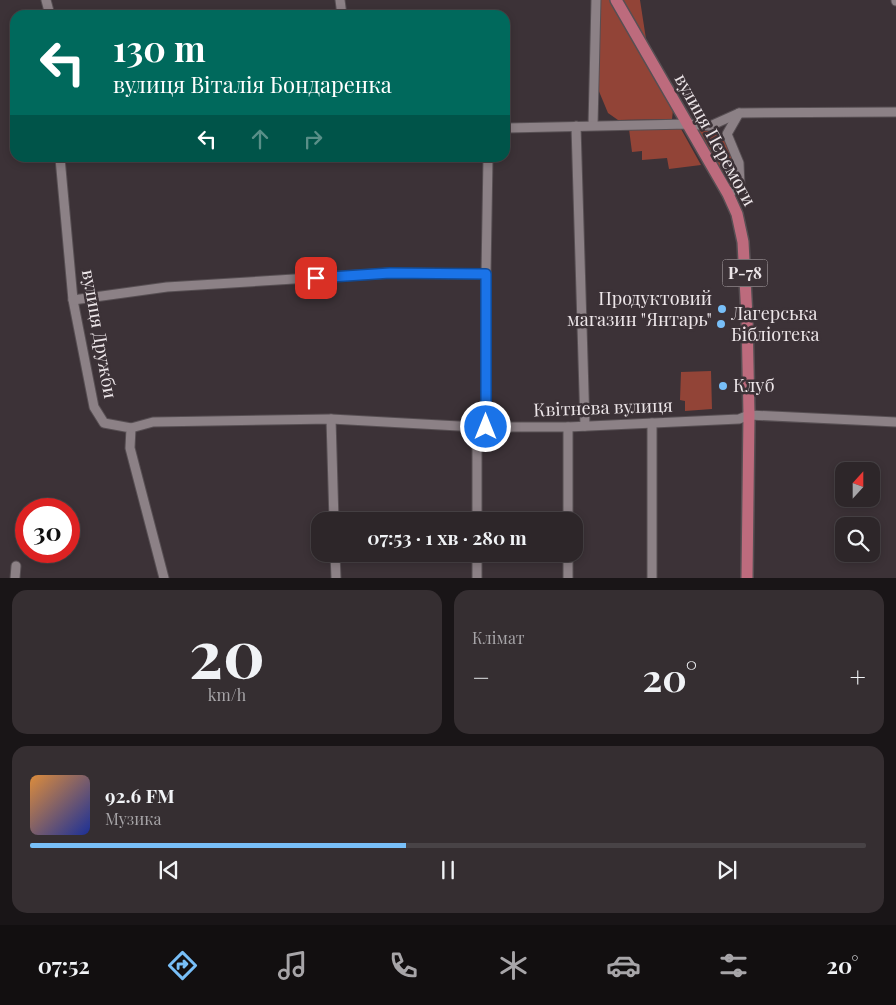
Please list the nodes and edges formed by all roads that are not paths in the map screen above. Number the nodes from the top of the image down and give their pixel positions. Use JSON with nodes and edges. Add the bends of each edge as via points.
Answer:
{"nodes":[{"id":1,"x":596,"y":0,"type":"edge"},
{"id":2,"x":616,"y":0,"type":"edge"},
{"id":3,"x":896,"y":112,"type":"edge"},
{"id":4,"x":739,"y":113,"type":"junction"},
{"id":5,"x":688,"y":124,"type":"junction"},
{"id":6,"x":576,"y":126,"type":"junction"},
{"id":7,"x":594,"y":126,"type":"junction"},
{"id":8,"x":510,"y":128,"type":"edge"},
{"id":9,"x":60,"y":162,"type":"edge"},
{"id":10,"x":488,"y":162,"type":"edge"},
{"id":11,"x":728,"y":194,"type":"junction"},
{"id":12,"x":486,"y":274,"type":"junction"},
{"id":13,"x":73,"y":300,"type":"junction"},
{"id":14,"x":749,"y":414,"type":"junction"},
{"id":15,"x":331,"y":419,"type":"junction"},
{"id":16,"x":896,"y":422,"type":"edge"},
{"id":17,"x":652,"y":423,"type":"junction"},
{"id":18,"x":586,"y":426,"type":"junction"},
{"id":19,"x":481,"y":427,"type":"junction"},
{"id":20,"x":568,"y":427,"type":"junction"},
{"id":21,"x":131,"y":428,"type":"junction"},
{"id":22,"x":334,"y":512,"type":"edge"},
{"id":23,"x":477,"y":512,"type":"edge"},
{"id":24,"x":568,"y":512,"type":"edge"},
{"id":25,"x":335,"y":562,"type":"edge"},
{"id":26,"x":477,"y":562,"type":"edge"},
{"id":27,"x":568,"y":562,"type":"edge"},
{"id":28,"x":16,"y":566,"type":"dead end"},
{"id":29,"x":15,"y":578,"type":"edge"},
{"id":30,"x":164,"y":578,"type":"edge"},
{"id":31,"x":336,"y":578,"type":"edge"},
{"id":32,"x":477,"y":578,"type":"edge"},
{"id":33,"x":568,"y":578,"type":"edge"},
{"id":34,"x":652,"y":578,"type":"edge"},
{"id":35,"x":748,"y":578,"type":"edge"}],
"edges":[{"from":1,"to":7,"type":"street"},
{"from":2,"to":5,"type":"main road","name":"вулиця Перемоги","number":"Р-78"},
{"from":3,"to":4,"type":"street"},
{"from":4,"to":5,"type":"street","via":[[710,126]]},
{"from":4,"to":11,"type":"street","via":[[727,134],[739,164],[740,186]]},
{"from":5,"to":7,"type":"street"},
{"from":5,"to":11,"type":"main road","name":"вулиця Перемоги","number":"Р-78"},
{"from":6,"to":7,"type":"street"},
{"from":6,"to":8,"type":"street"},
{"from":6,"to":18,"type":"street"},
{"from":9,"to":13,"type":"street","name":"вулиця Дружби"},
{"from":10,"to":12,"type":"street"},
{"from":11,"to":14,"type":"main road","name":"вулиця Перемоги","number":"Р-78","via":[[737,214],[743,242]]},
{"from":12,"to":13,"type":"street","via":[[390,273],[186,286]]},
{"from":12,"to":19,"type":"street"},
{"from":13,"to":21,"type":"street","name":"вулиця Дружби","via":[[94,407],[104,423]]},
{"from":14,"to":16,"type":"street","name":"Квітнева вулиця"},
{"from":14,"to":17,"type":"street","name":"Квітнева вулиця","via":[[740,418]]},
{"from":14,"to":35,"type":"main road","name":"вулиця Перемоги","number":"Р-78"},
{"from":15,"to":19,"type":"street","name":"Квітнева вулиця"},
{"from":15,"to":21,"type":"street","name":"Квітнева вулиця","via":[[153,422]]},
{"from":15,"to":22,"type":"street"},
{"from":17,"to":18,"type":"street","name":"Квітнева вулиця"},
{"from":17,"to":34,"type":"street"},
{"from":18,"to":20,"type":"street","name":"Квітнева вулиця"},
{"from":19,"to":20,"type":"street","name":"Квітнева вулиця"},
{"from":19,"to":23,"type":"street"},
{"from":20,"to":24,"type":"street"},
{"from":21,"to":30,"type":"street","via":[[130,448]]},
{"from":25,"to":31,"type":"street"},
{"from":26,"to":32,"type":"street"},
{"from":27,"to":33,"type":"street"},
{"from":28,"to":29,"type":"street"}]}
